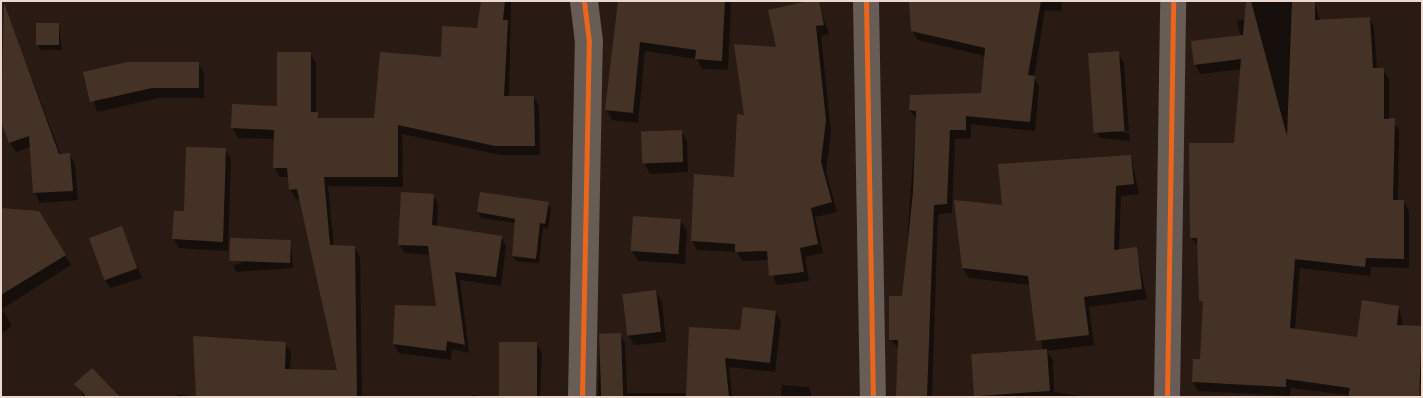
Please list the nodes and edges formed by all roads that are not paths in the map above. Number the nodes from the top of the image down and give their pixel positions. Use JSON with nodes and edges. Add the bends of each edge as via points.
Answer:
{"nodes":[{"id":1,"x":584,"y":1,"type":"edge"},
{"id":2,"x":866,"y":1,"type":"edge"},
{"id":3,"x":1173,"y":1,"type":"edge"},
{"id":4,"x":582,"y":397,"type":"edge"},
{"id":5,"x":873,"y":397,"type":"edge"},
{"id":6,"x":1167,"y":397,"type":"edge"}],
"edges":[{"from":1,"to":4,"type":"street","via":[[589,42]]},
{"from":2,"to":5,"type":"street"},
{"from":3,"to":6,"type":"street"}]}
